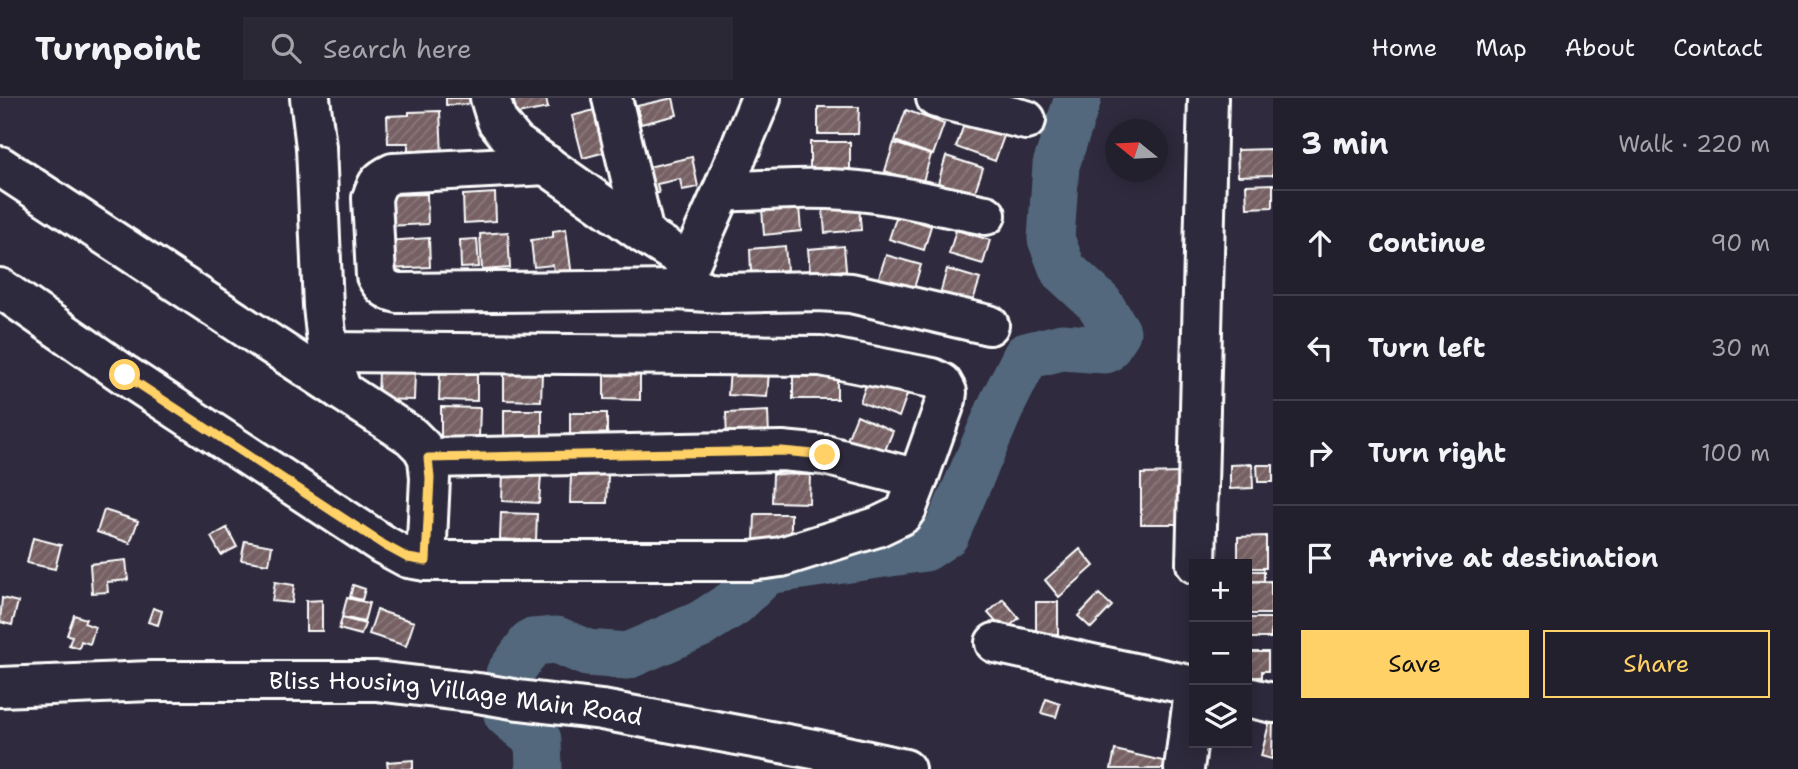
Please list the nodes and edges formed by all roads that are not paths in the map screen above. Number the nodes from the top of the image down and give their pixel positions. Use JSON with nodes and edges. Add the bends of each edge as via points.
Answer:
{"nodes":[{"id":1,"x":310,"y":98,"type":"edge"},
{"id":2,"x":489,"y":98,"type":"edge"},
{"id":3,"x":612,"y":98,"type":"edge"},
{"id":4,"x":936,"y":98,"type":"edge"},
{"id":5,"x":1208,"y":98,"type":"edge"},
{"id":6,"x":752,"y":105,"type":"edge"},
{"id":7,"x":1026,"y":120,"type":"dead end"},
{"id":8,"x":0,"y":166,"type":"edge"},
{"id":9,"x":547,"y":166,"type":"junction"},
{"id":10,"x":722,"y":192,"type":"junction"},
{"id":11,"x":986,"y":215,"type":"dead end"},
{"id":12,"x":644,"y":234,"type":"junction"},
{"id":13,"x":684,"y":276,"type":"junction"},
{"id":14,"x":0,"y":288,"type":"edge"},
{"id":15,"x":989,"y":325,"type":"dead end"},
{"id":16,"x":328,"y":352,"type":"junction"},
{"id":17,"x":342,"y":391,"type":"junction"},
{"id":18,"x":428,"y":458,"type":"junction"},
{"id":19,"x":918,"y":479,"type":"junction"},
{"id":20,"x":1196,"y":559,"type":"edge"},
{"id":21,"x":426,"y":561,"type":"junction"},
{"id":22,"x":995,"y":643,"type":"dead end"},
{"id":23,"x":1189,"y":685,"type":"edge"},
{"id":24,"x":0,"y":687,"type":"edge"},
{"id":25,"x":1252,"y":698,"type":"edge"},
{"id":26,"x":1273,"y":703,"type":"edge"},
{"id":27,"x":1189,"y":730,"type":"edge"},
{"id":28,"x":905,"y":769,"type":"edge"},
{"id":29,"x":1184,"y":769,"type":"edge"}],
"edges":[{"from":1,"to":16,"type":"street"},
{"from":2,"to":9,"type":"street","via":[[497,121],[515,143]]},
{"from":3,"to":12,"type":"street"},
{"from":4,"to":7,"type":"street"},
{"from":5,"to":20,"type":"street"},
{"from":6,"to":10,"type":"street"},
{"from":8,"to":17,"type":"street"},
{"from":9,"to":12,"type":"street"},
{"from":9,"to":13,"type":"street","via":[[393,173],[380,179],[372,198],[380,284],[398,293]]},
{"from":10,"to":11,"type":"street","via":[[816,188],[872,192]]},
{"from":10,"to":13,"type":"street"},
{"from":12,"to":13,"type":"street"},
{"from":13,"to":15,"type":"street","via":[[723,293],[851,293]]},
{"from":14,"to":21,"type":"street","via":[[384,545],[408,558]]},
{"from":16,"to":17,"type":"street"},
{"from":16,"to":19,"type":"street","via":[[821,356],[932,378],[942,383],[946,400]]},
{"from":17,"to":18,"type":"street","via":[[411,436]]},
{"from":18,"to":19,"type":"street","via":[[782,451],[825,455]]},
{"from":18,"to":21,"type":"street"},
{"from":19,"to":21,"type":"street","via":[[907,508],[895,520],[781,557],[750,561]]},
{"from":22,"to":23,"type":"street"},
{"from":24,"to":28,"type":"street","name":"Bliss Housing Village Main Road","via":[[151,681],[376,681],[602,710]]},
{"from":25,"to":26,"type":"street"},
{"from":27,"to":29,"type":"street"}]}
